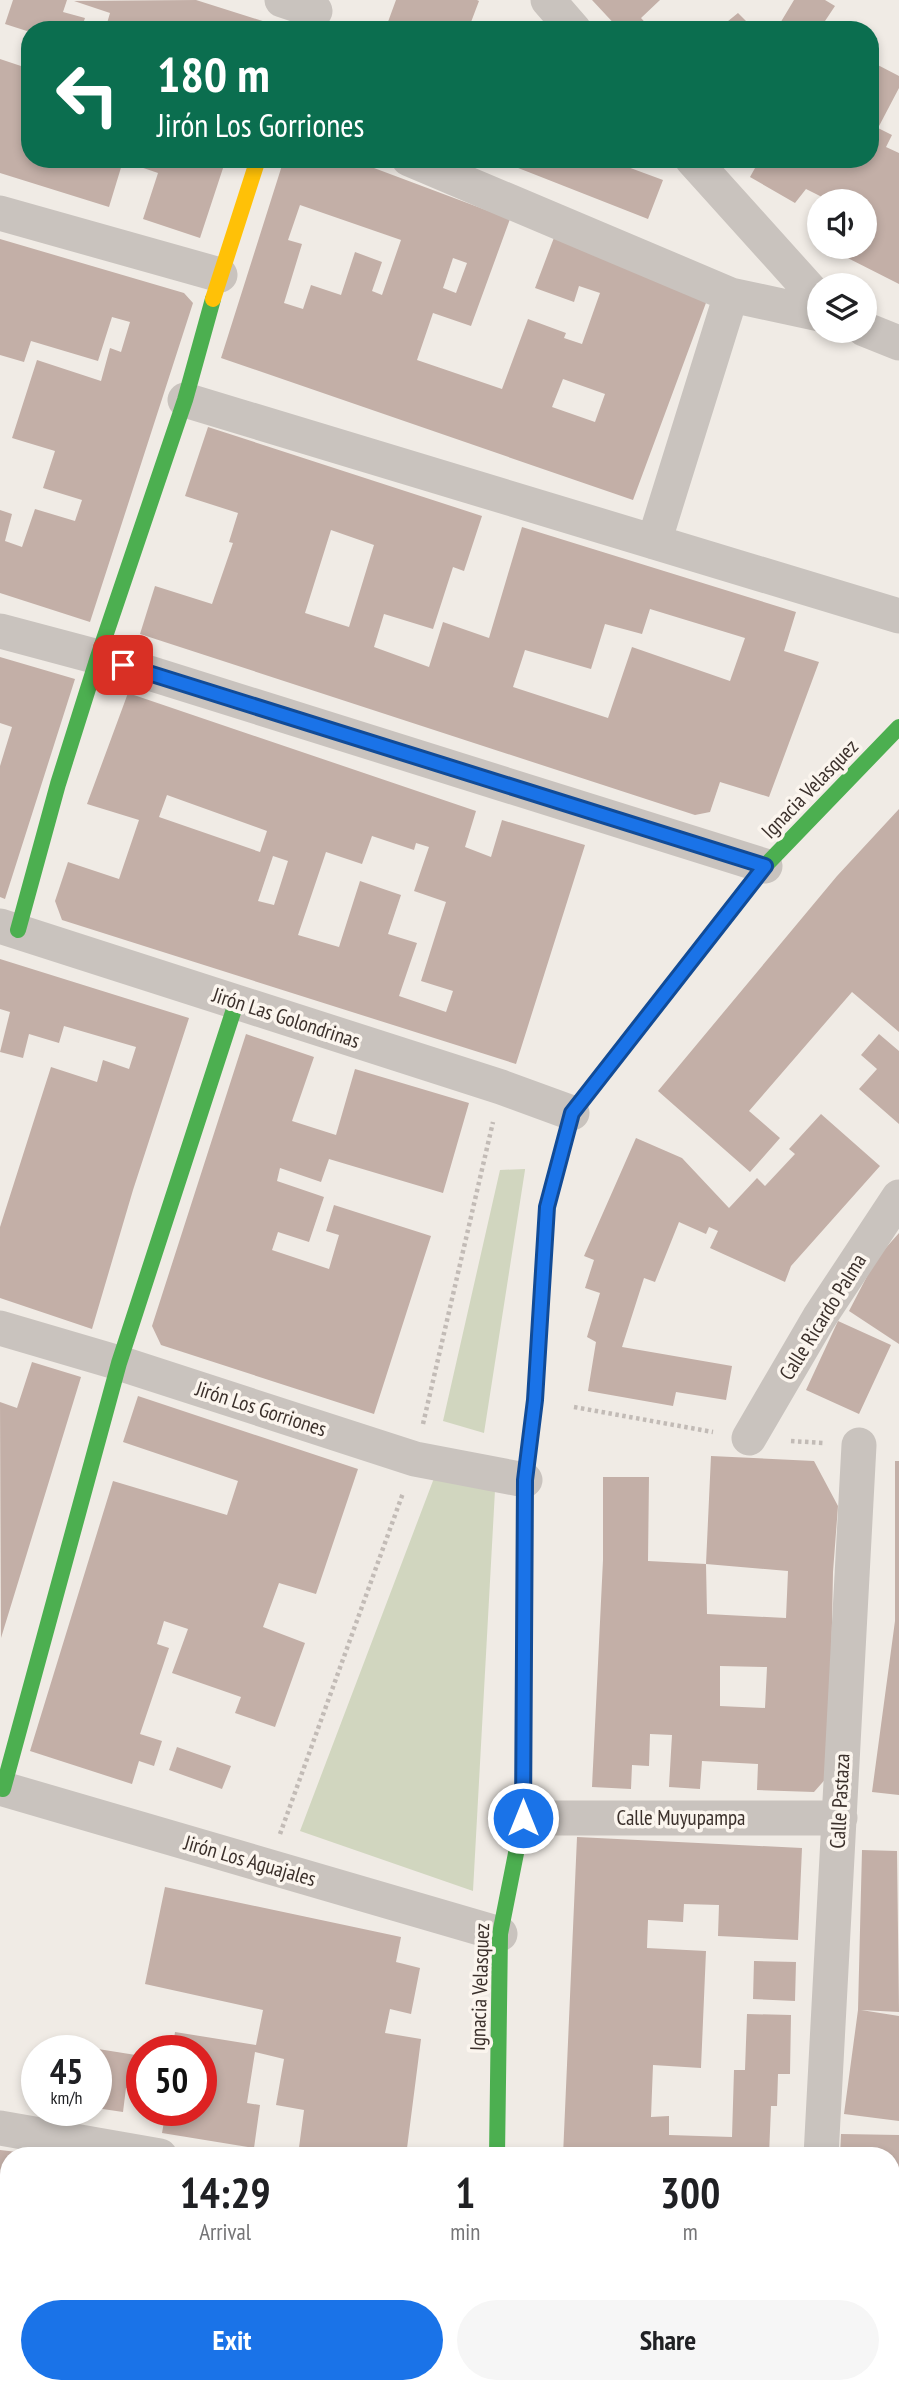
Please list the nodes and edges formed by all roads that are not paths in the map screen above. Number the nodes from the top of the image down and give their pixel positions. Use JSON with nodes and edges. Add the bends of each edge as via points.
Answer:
{"nodes":[{"id":1,"x":282,"y":0,"type":"edge"},
{"id":2,"x":548,"y":0,"type":"edge"},
{"id":3,"x":314,"y":14,"type":"edge"},
{"id":4,"x":566,"y":21,"type":"edge"},
{"id":5,"x":255,"y":168,"type":"edge"},
{"id":6,"x":430,"y":168,"type":"edge"},
{"id":7,"x":700,"y":168,"type":"edge"},
{"id":8,"x":0,"y":213,"type":"edge"},
{"id":9,"x":220,"y":275,"type":"junction"},
{"id":10,"x":807,"y":287,"type":"edge"},
{"id":11,"x":731,"y":295,"type":"junction"},
{"id":12,"x":807,"y":311,"type":"edge"},
{"id":13,"x":877,"y":334,"type":"edge"},
{"id":14,"x":899,"y":343,"type":"edge"},
{"id":15,"x":185,"y":400,"type":"junction"},
{"id":16,"x":654,"y":542,"type":"junction"},
{"id":17,"x":899,"y":616,"type":"edge"},
{"id":18,"x":0,"y":631,"type":"edge"},
{"id":19,"x":98,"y":657,"type":"junction"},
{"id":20,"x":899,"y":727,"type":"edge"},
{"id":21,"x":765,"y":866,"type":"junction"},
{"id":22,"x":9,"y":928,"type":"edge"},
{"id":23,"x":236,"y":1003,"type":"junction"},
{"id":24,"x":572,"y":1113,"type":"junction"},
{"id":25,"x":899,"y":1197,"type":"edge"},
{"id":26,"x":0,"y":1328,"type":"edge"},
{"id":27,"x":119,"y":1363,"type":"junction"},
{"id":28,"x":749,"y":1438,"type":"dead end"},
{"id":29,"x":859,"y":1445,"type":"dead end"},
{"id":30,"x":525,"y":1480,"type":"junction"},
{"id":31,"x":2,"y":1788,"type":"edge"},
{"id":32,"x":523,"y":1818,"type":"junction"},
{"id":33,"x":839,"y":1818,"type":"junction"},
{"id":34,"x":500,"y":1934,"type":"junction"},
{"id":35,"x":0,"y":2128,"type":"edge"},
{"id":36,"x":109,"y":2147,"type":"edge"},
{"id":37,"x":497,"y":2147,"type":"edge"},
{"id":38,"x":821,"y":2147,"type":"edge"}],
"edges":[{"from":1,"to":3,"type":"street"},
{"from":2,"to":4,"type":"street"},
{"from":5,"to":9,"type":"street"},
{"from":6,"to":11,"type":"street"},
{"from":7,"to":10,"type":"street"},
{"from":8,"to":9,"type":"street"},
{"from":9,"to":15,"type":"street"},
{"from":11,"to":12,"type":"street"},
{"from":11,"to":16,"type":"street"},
{"from":13,"to":14,"type":"street"},
{"from":15,"to":16,"type":"street"},
{"from":15,"to":19,"type":"street"},
{"from":16,"to":17,"type":"street"},
{"from":18,"to":19,"type":"street"},
{"from":19,"to":21,"type":"street"},
{"from":19,"to":22,"type":"street"},
{"from":20,"to":21,"type":"street","name":"Ignacia Velasquez"},
{"from":21,"to":24,"type":"street","name":"Ignacia Velasquez"},
{"from":22,"to":23,"type":"street","name":"Jirón Las Golondrinas"},
{"from":23,"to":24,"type":"street","name":"Jirón Las Golondrinas"},
{"from":23,"to":27,"type":"street"},
{"from":24,"to":30,"type":"street","name":"Ignacia Velasquez","via":[[547,1207],[535,1400]]},
{"from":25,"to":28,"type":"street","name":"Calle Ricardo Palma","via":[[819,1318]]},
{"from":26,"to":27,"type":"street","name":"Jirón Los Gorriones"},
{"from":27,"to":30,"type":"street","name":"Jirón Los Gorriones","via":[[415,1459]]},
{"from":27,"to":31,"type":"street"},
{"from":29,"to":33,"type":"street","name":"Calle Pastaza"},
{"from":30,"to":32,"type":"street","name":"Ignacia Velasquez"},
{"from":31,"to":34,"type":"street","name":"Jirón Los Aguajales"},
{"from":32,"to":33,"type":"street","name":"Calle Muyupampa"},
{"from":32,"to":34,"type":"street","name":"Ignacia Velasquez"},
{"from":33,"to":38,"type":"street","name":"Calle Pastaza"},
{"from":34,"to":37,"type":"street","name":"Ignacia Velasquez"},
{"from":35,"to":36,"type":"street"}]}
